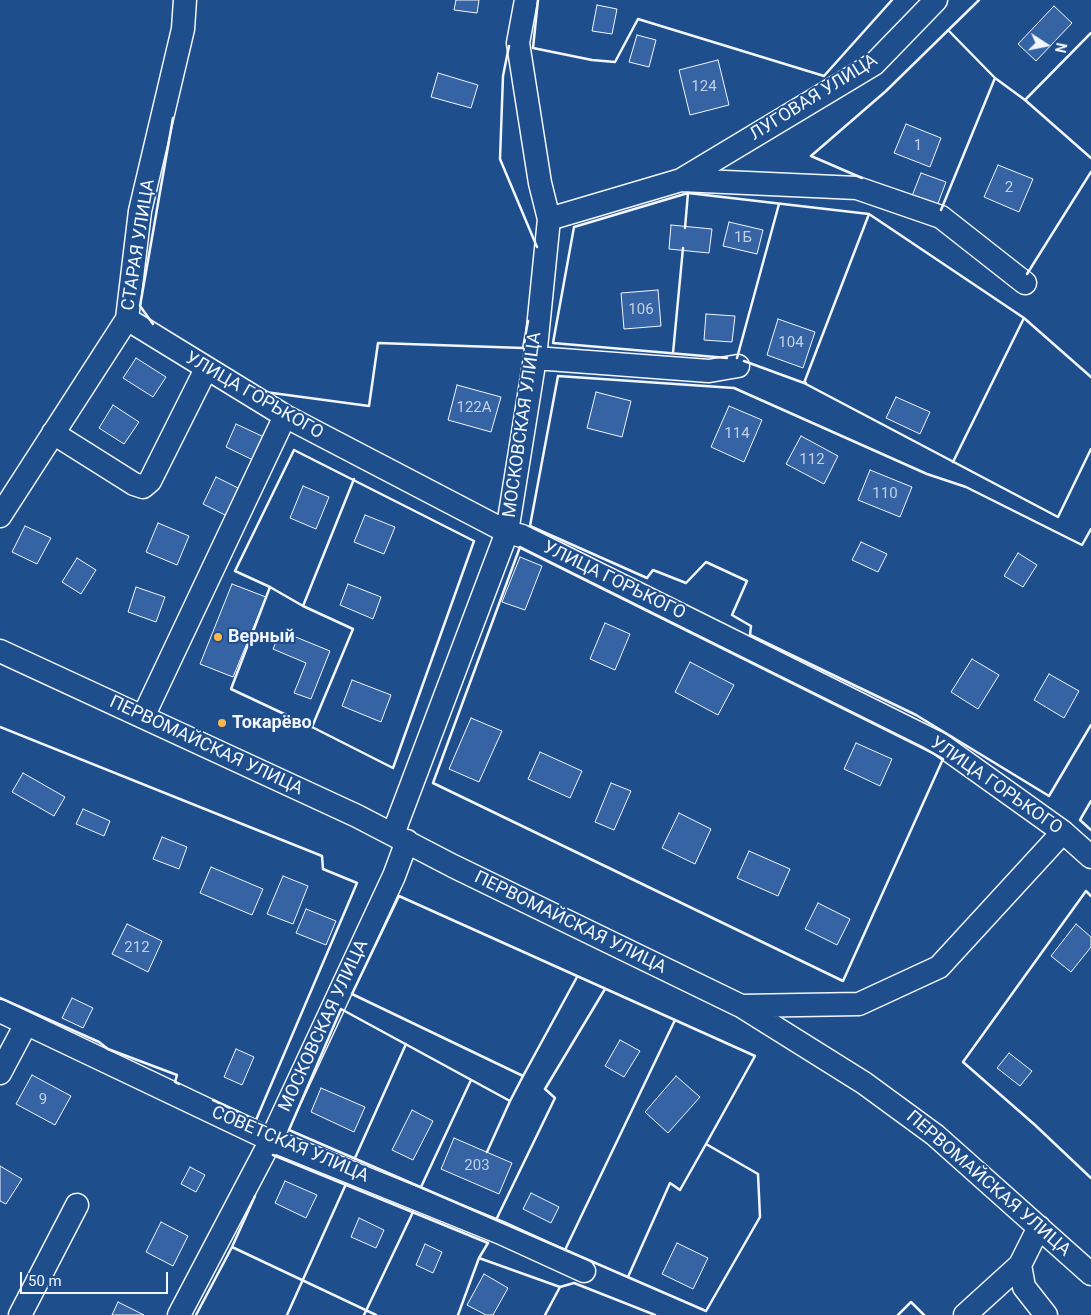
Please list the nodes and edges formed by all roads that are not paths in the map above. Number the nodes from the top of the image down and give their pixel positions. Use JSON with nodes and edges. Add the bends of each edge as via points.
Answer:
{"nodes":[{"id":1,"x":185,"y":0,"type":"edge"},
{"id":2,"x":526,"y":0,"type":"edge"},
{"id":3,"x":936,"y":0,"type":"edge"},
{"id":4,"x":681,"y":180,"type":"junction"},
{"id":5,"x":549,"y":219,"type":"junction"},
{"id":6,"x":1025,"y":283,"type":"dead end"},
{"id":7,"x":127,"y":319,"type":"junction"},
{"id":8,"x":535,"y":358,"type":"junction"},
{"id":9,"x":738,"y":366,"type":"dead end"},
{"id":10,"x":206,"y":369,"type":"junction"},
{"id":11,"x":285,"y":416,"type":"junction"},
{"id":12,"x":53,"y":433,"type":"junction"},
{"id":13,"x":0,"y":516,"type":"edge"},
{"id":14,"x":507,"y":532,"type":"junction"},
{"id":15,"x":2,"y":656,"type":"edge"},
{"id":16,"x":143,"y":717,"type":"junction"},
{"id":17,"x":1063,"y":832,"type":"junction"},
{"id":18,"x":400,"y":837,"type":"junction"},
{"id":19,"x":1091,"y":857,"type":"edge"},
{"id":20,"x":741,"y":1006,"type":"junction"},
{"id":21,"x":0,"y":1011,"type":"edge"},
{"id":22,"x":26,"y":1024,"type":"junction"},
{"id":23,"x":0,"y":1073,"type":"edge"},
{"id":24,"x":271,"y":1140,"type":"junction"},
{"id":25,"x":77,"y":1205,"type":"dead end"},
{"id":26,"x":1040,"y":1227,"type":"junction"},
{"id":27,"x":1020,"y":1265,"type":"junction"},
{"id":28,"x":584,"y":1271,"type":"dead end"},
{"id":29,"x":1091,"y":1274,"type":"edge"},
{"id":30,"x":20,"y":1315,"type":"edge"},
{"id":31,"x":179,"y":1315,"type":"edge"},
{"id":32,"x":965,"y":1315,"type":"edge"},
{"id":33,"x":1046,"y":1315,"type":"edge"}],
"edges":[{"from":1,"to":7,"type":"street","name":"СТАРАЯ УЛИЦА","via":[[183,29],[140,211]]},
{"from":2,"to":5,"type":"street","name":"МОСКОВСКАЯ УЛИЦА","via":[[518,43]]},
{"from":3,"to":4,"type":"street","name":"ЛУГОВАЯ УЛИЦА","via":[[874,64]]},
{"from":4,"to":5,"type":"street"},
{"from":4,"to":6,"type":"street","via":[[857,188],[941,217]]},
{"from":5,"to":8,"type":"street","name":"МОСКОВСКАЯ УЛИЦА"},
{"from":7,"to":10,"type":"street","name":"УЛИЦА ГОРЬКОГО"},
{"from":7,"to":12,"type":"street","name":"СТАРАЯ УЛИЦА"},
{"from":8,"to":9,"type":"street","via":[[709,371]]},
{"from":8,"to":14,"type":"street","name":"МОСКОВСКАЯ УЛИЦА"},
{"from":10,"to":11,"type":"street","name":"УЛИЦА ГОРЬКОГО"},
{"from":10,"to":12,"type":"street","via":[[150,481],[143,487]]},
{"from":11,"to":14,"type":"street","name":"УЛИЦА ГОРЬКОГО"},
{"from":11,"to":16,"type":"street"},
{"from":12,"to":13,"type":"street","name":"СТАРАЯ УЛИЦА"},
{"from":14,"to":17,"type":"street","name":"УЛИЦА ГОРЬКОГО","via":[[522,536],[940,744]]},
{"from":14,"to":18,"type":"street","name":"МОСКОВСКАЯ УЛИЦА"},
{"from":15,"to":16,"type":"street","name":"ПЕРВОМАЙСКАЯ УЛИЦА"},
{"from":16,"to":18,"type":"street","name":"ПЕРВОМАЙСКАЯ УЛИЦА"},
{"from":17,"to":19,"type":"street","name":"УЛИЦА ГОРЬКОГО"},
{"from":17,"to":20,"type":"street","via":[[939,967],[859,1004]]},
{"from":18,"to":20,"type":"street","name":"ПЕРВОМАЙСКАЯ УЛИЦА"},
{"from":18,"to":24,"type":"street","name":"МОСКОВСКАЯ УЛИЦА","via":[[394,876]]},
{"from":20,"to":26,"type":"street","name":"ПЕРВОМАЙСКАЯ УЛИЦА","via":[[864,1083],[935,1135]]},
{"from":21,"to":22,"type":"street","name":"СОВЕТСКАЯ УЛИЦА"},
{"from":22,"to":23,"type":"street"},
{"from":22,"to":24,"type":"street","name":"СОВЕТСКАЯ УЛИЦА"},
{"from":24,"to":28,"type":"street","name":"СОВЕТСКАЯ УЛИЦА"},
{"from":24,"to":31,"type":"street","name":"МОСКОВСКАЯ УЛИЦА"},
{"from":25,"to":30,"type":"street"},
{"from":26,"to":27,"type":"street"},
{"from":26,"to":29,"type":"street","name":"ПЕРВОМАЙСКАЯ УЛИЦА"},
{"from":27,"to":32,"type":"street"},
{"from":27,"to":33,"type":"street","via":[[1024,1287]]}]}
